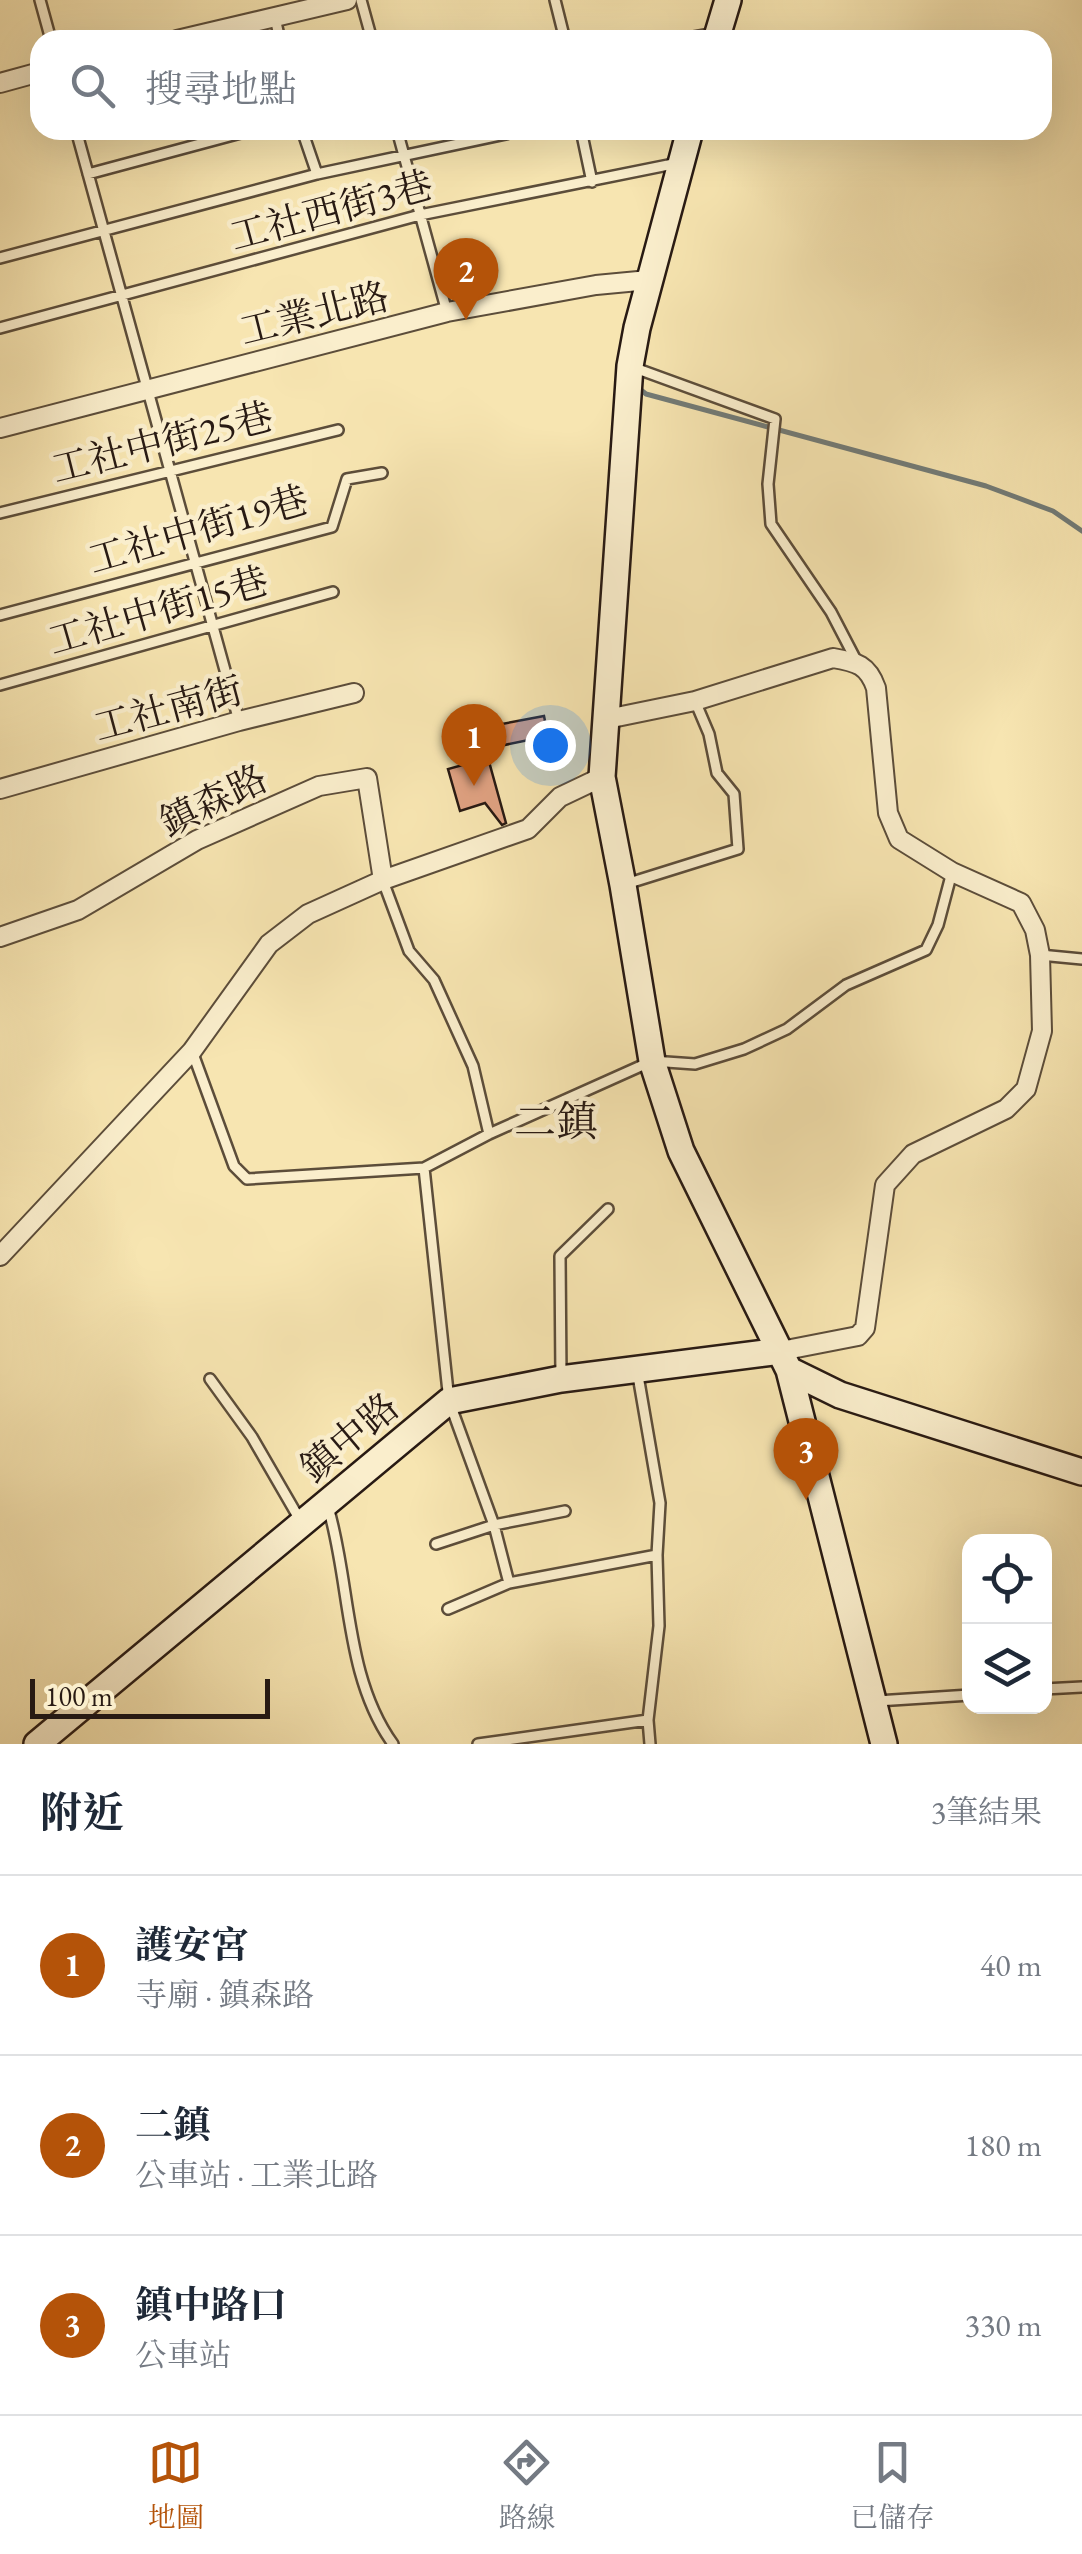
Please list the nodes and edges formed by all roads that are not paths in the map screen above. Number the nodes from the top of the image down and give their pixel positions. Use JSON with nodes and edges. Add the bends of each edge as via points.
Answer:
{"nodes":[{"id":1,"x":40,"y":0,"type":"edge"},
{"id":2,"x":347,"y":0,"type":"edge"},
{"id":3,"x":361,"y":0,"type":"edge"},
{"id":4,"x":554,"y":0,"type":"edge"},
{"id":5,"x":728,"y":0,"type":"edge"},
{"id":6,"x":274,"y":18,"type":"junction"},
{"id":7,"x":48,"y":30,"type":"edge"},
{"id":8,"x":222,"y":30,"type":"edge"},
{"id":9,"x":277,"y":30,"type":"edge"},
{"id":10,"x":369,"y":30,"type":"edge"},
{"id":11,"x":562,"y":30,"type":"edge"},
{"id":12,"x":720,"y":30,"type":"edge"},
{"id":13,"x":30,"y":75,"type":"edge"},
{"id":14,"x":0,"y":84,"type":"edge"},
{"id":15,"x":79,"y":140,"type":"edge"},
{"id":16,"x":215,"y":140,"type":"edge"},
{"id":17,"x":305,"y":140,"type":"edge"},
{"id":18,"x":400,"y":140,"type":"edge"},
{"id":19,"x":474,"y":140,"type":"edge"},
{"id":20,"x":583,"y":140,"type":"edge"},
{"id":21,"x":687,"y":140,"type":"edge"},
{"id":22,"x":403,"y":154,"type":"junction"},
{"id":23,"x":681,"y":162,"type":"junction"},
{"id":24,"x":88,"y":174,"type":"junction"},
{"id":25,"x":317,"y":174,"type":"junction"},
{"id":26,"x":592,"y":182,"type":"junction"},
{"id":27,"x":420,"y":215,"type":"junction"},
{"id":28,"x":104,"y":231,"type":"junction"},
{"id":29,"x":0,"y":258,"type":"edge"},
{"id":30,"x":649,"y":280,"type":"junction"},
{"id":31,"x":122,"y":298,"type":"junction"},
{"id":32,"x":447,"y":312,"type":"junction"},
{"id":33,"x":0,"y":328,"type":"edge"},
{"id":34,"x":630,"y":366,"type":"junction"},
{"id":35,"x":148,"y":389,"type":"junction"},
{"id":36,"x":0,"y":428,"type":"edge"},
{"id":37,"x":338,"y":430,"type":"dead end"},
{"id":38,"x":170,"y":469,"type":"junction"},
{"id":39,"x":382,"y":473,"type":"dead end"},
{"id":40,"x":0,"y":512,"type":"edge"},
{"id":41,"x":196,"y":562,"type":"junction"},
{"id":42,"x":332,"y":592,"type":"dead end"},
{"id":43,"x":0,"y":615,"type":"edge"},
{"id":44,"x":213,"y":626,"type":"junction"},
{"id":45,"x":857,"y":662,"type":"junction"},
{"id":46,"x":0,"y":685,"type":"edge"},
{"id":47,"x":354,"y":693,"type":"dead end"},
{"id":48,"x":695,"y":702,"type":"junction"},
{"id":49,"x":607,"y":719,"type":"junction"},
{"id":50,"x":240,"y":721,"type":"junction"},
{"id":51,"x":602,"y":777,"type":"junction"},
{"id":52,"x":0,"y":788,"type":"edge"},
{"id":53,"x":952,"y":872,"type":"junction"},
{"id":54,"x":383,"y":880,"type":"junction"},
{"id":55,"x":624,"y":885,"type":"junction"},
{"id":56,"x":0,"y":937,"type":"edge"},
{"id":57,"x":1040,"y":955,"type":"junction"},
{"id":58,"x":1082,"y":959,"type":"edge"},
{"id":59,"x":192,"y":1051,"type":"junction"},
{"id":60,"x":652,"y":1062,"type":"junction"},
{"id":61,"x":489,"y":1134,"type":"junction"},
{"id":62,"x":424,"y":1168,"type":"junction"},
{"id":63,"x":608,"y":1209,"type":"dead end"},
{"id":64,"x":0,"y":1256,"type":"edge"},
{"id":65,"x":785,"y":1360,"type":"junction"},
{"id":66,"x":637,"y":1368,"type":"junction"},
{"id":67,"x":210,"y":1379,"type":"dead end"},
{"id":68,"x":561,"y":1379,"type":"junction"},
{"id":69,"x":449,"y":1401,"type":"junction"},
{"id":70,"x":1082,"y":1472,"type":"edge"},
{"id":71,"x":327,"y":1505,"type":"junction"},
{"id":72,"x":566,"y":1510,"type":"dead end"},
{"id":73,"x":303,"y":1524,"type":"junction"},
{"id":74,"x":494,"y":1526,"type":"junction"},
{"id":75,"x":436,"y":1544,"type":"dead end"},
{"id":76,"x":657,"y":1554,"type":"junction"},
{"id":77,"x":509,"y":1583,"type":"junction"},
{"id":78,"x":448,"y":1609,"type":"dead end"},
{"id":79,"x":1082,"y":1687,"type":"edge"},
{"id":80,"x":1052,"y":1689,"type":"edge"},
{"id":81,"x":962,"y":1695,"type":"edge"},
{"id":82,"x":872,"y":1701,"type":"junction"},
{"id":83,"x":648,"y":1720,"type":"junction"},
{"id":84,"x":37,"y":1744,"type":"edge"},
{"id":85,"x":393,"y":1744,"type":"edge"},
{"id":86,"x":478,"y":1744,"type":"edge"},
{"id":87,"x":650,"y":1744,"type":"edge"},
{"id":88,"x":884,"y":1744,"type":"edge"}],
"edges":[{"from":1,"to":7,"type":"lane"},
{"from":2,"to":6,"type":"street"},
{"from":3,"to":10,"type":"lane"},
{"from":4,"to":11,"type":"lane"},
{"from":5,"to":12,"type":"street"},
{"from":6,"to":8,"type":"street"},
{"from":6,"to":9,"type":"lane"},
{"from":13,"to":14,"type":"street"},
{"from":15,"to":24,"type":"lane"},
{"from":16,"to":24,"type":"lane"},
{"from":17,"to":25,"type":"lane"},
{"from":18,"to":22,"type":"lane"},
{"from":19,"to":22,"type":"lane"},
{"from":20,"to":26,"type":"lane"},
{"from":21,"to":23,"type":"street"},
{"from":22,"to":25,"type":"lane"},
{"from":22,"to":27,"type":"lane"},
{"from":23,"to":26,"type":"lane","name":"工社西街3巷"},
{"from":23,"to":30,"type":"street"},
{"from":24,"to":28,"type":"lane"},
{"from":25,"to":28,"type":"lane"},
{"from":26,"to":27,"type":"lane","name":"工社西街3巷"},
{"from":27,"to":31,"type":"lane","name":"工社西街3巷"},
{"from":27,"to":32,"type":"lane"},
{"from":28,"to":29,"type":"lane"},
{"from":28,"to":31,"type":"lane"},
{"from":30,"to":32,"type":"street","name":"工業北路"},
{"from":30,"to":34,"type":"street"},
{"from":31,"to":33,"type":"lane","name":"工社西街3巷"},
{"from":31,"to":35,"type":"lane"},
{"from":32,"to":35,"type":"street","name":"工業北路"},
{"from":34,"to":45,"type":"lane","via":[[776,419],[771,524]]},
{"from":34,"to":49,"type":"street"},
{"from":35,"to":36,"type":"street","name":"工業北路"},
{"from":35,"to":38,"type":"lane"},
{"from":37,"to":38,"type":"lane","name":"工社中街25巷"},
{"from":38,"to":40,"type":"lane","name":"工社中街25巷"},
{"from":38,"to":41,"type":"lane"},
{"from":39,"to":41,"type":"lane","name":"工社中街19巷","via":[[347,479],[332,526]]},
{"from":41,"to":43,"type":"lane","name":"工社中街19巷"},
{"from":41,"to":44,"type":"lane"},
{"from":42,"to":44,"type":"lane","name":"工社中街15巷"},
{"from":44,"to":46,"type":"lane","name":"工社中街15巷"},
{"from":44,"to":50,"type":"lane"},
{"from":45,"to":48,"type":"street","via":[[833,658]]},
{"from":45,"to":53,"type":"street","via":[[870,671],[876,688],[888,813],[899,839]]},
{"from":47,"to":50,"type":"street","name":"工社南街"},
{"from":48,"to":49,"type":"street"},
{"from":48,"to":55,"type":"lane","via":[[717,773],[734,794],[738,849]]},
{"from":49,"to":51,"type":"street"},
{"from":50,"to":52,"type":"street","name":"工社南街"},
{"from":51,"to":54,"type":"street","via":[[560,797],[528,828]]},
{"from":51,"to":55,"type":"street"},
{"from":53,"to":57,"type":"street","via":[[1021,903]]},
{"from":53,"to":60,"type":"lane","via":[[926,950],[846,984],[787,1029],[744,1048],[695,1064]]},
{"from":54,"to":56,"type":"street","name":"鎮森路","via":[[366,778],[320,786],[197,840],[78,910]]},
{"from":54,"to":59,"type":"street","via":[[308,914],[269,944]]},
{"from":54,"to":61,"type":"lane","via":[[409,951],[434,980],[473,1066]]},
{"from":55,"to":60,"type":"street"},
{"from":57,"to":58,"type":"lane"},
{"from":57,"to":65,"type":"street","via":[[1042,1031],[1026,1090],[1006,1109],[914,1154],[884,1185],[865,1328]]},
{"from":59,"to":62,"type":"lane","via":[[234,1166],[247,1179]]},
{"from":59,"to":64,"type":"street"},
{"from":60,"to":61,"type":"lane"},
{"from":60,"to":65,"type":"street","via":[[681,1152]]},
{"from":61,"to":62,"type":"lane"},
{"from":62,"to":69,"type":"lane"},
{"from":63,"to":68,"type":"lane","via":[[560,1256]]},
{"from":65,"to":66,"type":"street","name":"鎮中路"},
{"from":65,"to":70,"type":"street","via":[[840,1395]]},
{"from":65,"to":82,"type":"street"},
{"from":66,"to":68,"type":"street","name":"鎮中路"},
{"from":66,"to":76,"type":"lane","via":[[660,1503]]},
{"from":67,"to":73,"type":"lane"},
{"from":68,"to":69,"type":"street","name":"鎮中路"},
{"from":69,"to":71,"type":"street","name":"鎮中路"},
{"from":69,"to":74,"type":"lane"},
{"from":71,"to":73,"type":"street","name":"鎮中路"},
{"from":71,"to":85,"type":"lane","via":[[358,1660],[380,1726]]},
{"from":72,"to":74,"type":"lane"},
{"from":73,"to":84,"type":"street","name":"鎮中路"},
{"from":74,"to":75,"type":"lane"},
{"from":74,"to":77,"type":"lane"},
{"from":76,"to":77,"type":"lane"},
{"from":76,"to":83,"type":"lane","via":[[659,1626]]},
{"from":77,"to":78,"type":"lane"},
{"from":79,"to":80,"type":"lane"},
{"from":81,"to":82,"type":"lane"},
{"from":82,"to":88,"type":"street"},
{"from":83,"to":86,"type":"lane"},
{"from":83,"to":87,"type":"lane"}]}
